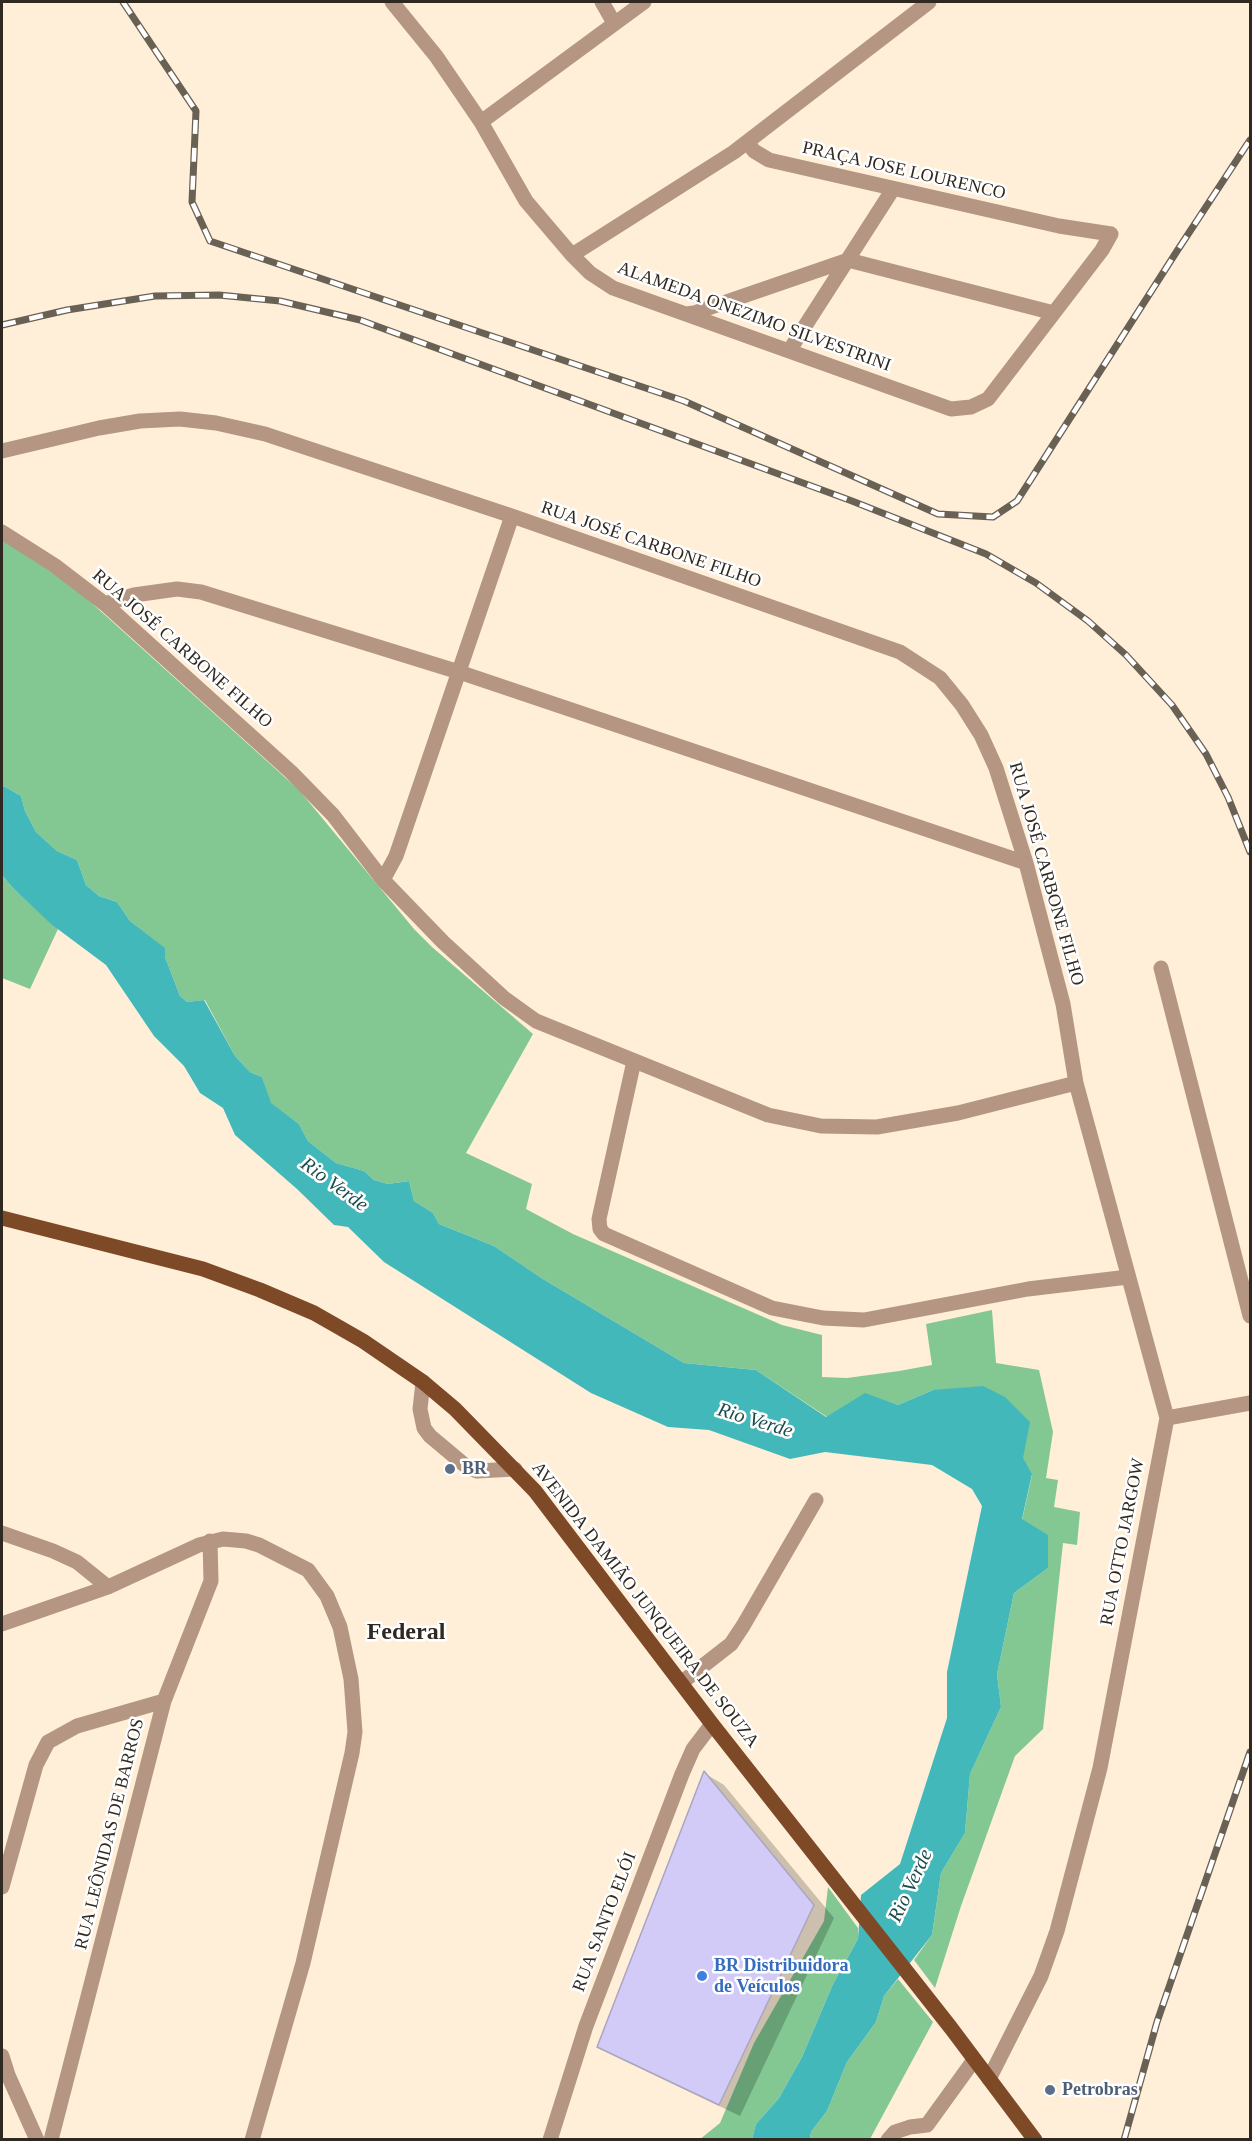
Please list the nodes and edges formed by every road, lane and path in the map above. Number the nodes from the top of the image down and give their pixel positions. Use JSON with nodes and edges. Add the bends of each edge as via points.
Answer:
{"nodes":[{"id":1,"x":392,"y":2,"type":"edge"},
{"id":2,"x":602,"y":2,"type":"edge"},
{"id":3,"x":644,"y":2,"type":"edge"},
{"id":4,"x":929,"y":2,"type":"edge"},
{"id":5,"x":614,"y":22,"type":"junction"},
{"id":6,"x":481,"y":122,"type":"junction"},
{"id":7,"x":747,"y":142,"type":"junction"},
{"id":8,"x":893,"y":189,"type":"junction"},
{"id":9,"x":572,"y":255,"type":"junction"},
{"id":10,"x":848,"y":260,"type":"junction"},
{"id":11,"x":1054,"y":313,"type":"junction"},
{"id":12,"x":684,"y":314,"type":"junction"},
{"id":13,"x":789,"y":351,"type":"junction"},
{"id":14,"x":2,"y":451,"type":"edge"},
{"id":15,"x":512,"y":516,"type":"junction"},
{"id":16,"x":2,"y":532,"type":"edge"},
{"id":17,"x":105,"y":604,"type":"junction"},
{"id":18,"x":459,"y":672,"type":"junction"},
{"id":19,"x":1026,"y":863,"type":"junction"},
{"id":20,"x":383,"y":880,"type":"junction"},
{"id":21,"x":1161,"y":968,"type":"dead end"},
{"id":22,"x":1063,"y":1004,"type":"joint"},
{"id":23,"x":634,"y":1060,"type":"junction"},
{"id":24,"x":1076,"y":1083,"type":"junction"},
{"id":25,"x":2,"y":1218,"type":"edge"},
{"id":26,"x":1128,"y":1277,"type":"junction"},
{"id":27,"x":1251,"y":1316,"type":"edge"},
{"id":28,"x":423,"y":1382,"type":"junction"},
{"id":29,"x":1251,"y":1402,"type":"edge"},
{"id":30,"x":1167,"y":1418,"type":"junction"},
{"id":31,"x":515,"y":1469,"type":"junction"},
{"id":32,"x":816,"y":1500,"type":"dead end"},
{"id":33,"x":2,"y":1533,"type":"edge"},
{"id":34,"x":210,"y":1541,"type":"junction"},
{"id":35,"x":108,"y":1587,"type":"junction"},
{"id":36,"x":2,"y":1624,"type":"edge"},
{"id":37,"x":681,"y":1683,"type":"junction"},
{"id":38,"x":164,"y":1701,"type":"junction"},
{"id":39,"x":711,"y":1724,"type":"junction"},
{"id":40,"x":2,"y":1887,"type":"edge"},
{"id":41,"x":2,"y":2056,"type":"edge"},
{"id":42,"x":974,"y":2060,"type":"junction"},
{"id":43,"x":989,"y":2079,"type":"junction"},
{"id":44,"x":37,"y":2139,"type":"edge"},
{"id":45,"x":51,"y":2139,"type":"edge"},
{"id":46,"x":252,"y":2139,"type":"edge"},
{"id":47,"x":550,"y":2139,"type":"edge"},
{"id":48,"x":888,"y":2139,"type":"edge"},
{"id":49,"x":1035,"y":2139,"type":"edge"}],
"edges":[{"from":1,"to":6,"type":"street","name":"ALAMEDA ONEZIMO SILVESTRINI","via":[[436,56]]},
{"from":2,"to":5,"type":"street"},
{"from":3,"to":5,"type":"street"},
{"from":4,"to":7,"type":"street"},
{"from":5,"to":6,"type":"street"},
{"from":6,"to":9,"type":"street","name":"ALAMEDA ONEZIMO SILVESTRINI","via":[[526,201]]},
{"from":7,"to":8,"type":"street","name":"PRAÇA JOSE LOURENCO","via":[[770,160]]},
{"from":7,"to":9,"type":"street"},
{"from":8,"to":10,"type":"street"},
{"from":8,"to":11,"type":"street","name":"PRAÇA JOSE LOURENCO","via":[[1111,234]]},
{"from":9,"to":12,"type":"street","name":"ALAMEDA ONEZIMO SILVESTRINI","via":[[613,288]]},
{"from":10,"to":11,"type":"street"},
{"from":10,"to":12,"type":"street"},
{"from":10,"to":13,"type":"street"},
{"from":11,"to":13,"type":"street","name":"ALAMEDA ONEZIMO SILVESTRINI","via":[[988,399],[971,407],[951,409]]},
{"from":12,"to":13,"type":"street","name":"ALAMEDA ONEZIMO SILVESTRINI"},
{"from":14,"to":15,"type":"street","name":"RUA JOSÉ CARBONE FILHO","via":[[140,422],[180,419],[216,423],[265,434]]},
{"from":15,"to":18,"type":"street"},
{"from":15,"to":19,"type":"street","name":"RUA JOSÉ CARBONE FILHO","via":[[900,652],[940,678],[981,735],[996,768]]},
{"from":16,"to":17,"type":"street","name":"RUA JOSÉ CARBONE FILHO"},
{"from":17,"to":18,"type":"street","via":[[177,589],[201,592]]},
{"from":17,"to":20,"type":"street","name":"RUA JOSÉ CARBONE FILHO","via":[[309,789]]},
{"from":18,"to":19,"type":"street"},
{"from":18,"to":20,"type":"street","via":[[396,856]]},
{"from":19,"to":22,"type":"street","name":"RUA JOSÉ CARBONE FILHO"},
{"from":20,"to":23,"type":"street","name":"RUA JOSÉ CARBONE FILHO","via":[[504,998],[536,1021]]},
{"from":21,"to":27,"type":"street"},
{"from":22,"to":24,"type":"street","name":"RUA OTTO JARGOW"},
{"from":23,"to":24,"type":"street","name":"RUA JOSÉ CARBONE FILHO","via":[[768,1115],[821,1126],[877,1127],[958,1113]]},
{"from":23,"to":26,"type":"street","via":[[600,1229],[772,1308],[823,1318],[864,1320],[1028,1289]]},
{"from":24,"to":26,"type":"street","name":"RUA OTTO JARGOW"},
{"from":25,"to":28,"type":"main road","name":"AVENIDA DAMIÃO JUNQUEIRA DE SOUZA","via":[[203,1269],[260,1290],[314,1313]]},
{"from":26,"to":30,"type":"street","name":"RUA OTTO JARGOW"},
{"from":28,"to":31,"type":"main road","name":"AVENIDA DAMIÃO JUNQUEIRA DE SOUZA"},
{"from":28,"to":31,"type":"street","via":[[420,1409],[430,1436],[466,1467],[477,1471]]},
{"from":29,"to":30,"type":"street"},
{"from":30,"to":43,"type":"street","name":"RUA OTTO JARGOW","via":[[1100,1768],[1057,1931],[1041,1976]]},
{"from":31,"to":37,"type":"main road","name":"AVENIDA DAMIÃO JUNQUEIRA DE SOUZA","via":[[570,1535]]},
{"from":32,"to":37,"type":"street","via":[[731,1644]]},
{"from":33,"to":35,"type":"street","via":[[77,1562]]},
{"from":34,"to":35,"type":"street"},
{"from":34,"to":38,"type":"street","name":"RUA LEÔNIDAS DE BARROS","via":[[211,1581]]},
{"from":34,"to":46,"type":"street","via":[[246,1541],[308,1570],[327,1596],[340,1627],[354,1699],[352,1753],[303,1963]]},
{"from":35,"to":36,"type":"street"},
{"from":37,"to":39,"type":"main road","name":"AVENIDA DAMIÃO JUNQUEIRA DE SOUZA"},
{"from":38,"to":40,"type":"street","via":[[77,1726],[48,1742],[36,1765]]},
{"from":38,"to":45,"type":"street","name":"RUA LEÔNIDAS DE BARROS"},
{"from":39,"to":42,"type":"main road","name":"AVENIDA DAMIÃO JUNQUEIRA DE SOUZA"},
{"from":39,"to":47,"type":"street","name":"RUA SANTO ELÓI","via":[[693,1749],[682,1774],[586,2025]]},
{"from":41,"to":44,"type":"street"},
{"from":42,"to":43,"type":"main road","name":"AVENIDA DAMIÃO JUNQUEIRA DE SOUZA"},
{"from":42,"to":48,"type":"street","via":[[927,2125],[895,2132]]},
{"from":43,"to":49,"type":"main road","name":"AVENIDA DAMIÃO JUNQUEIRA DE SOUZA"}]}
